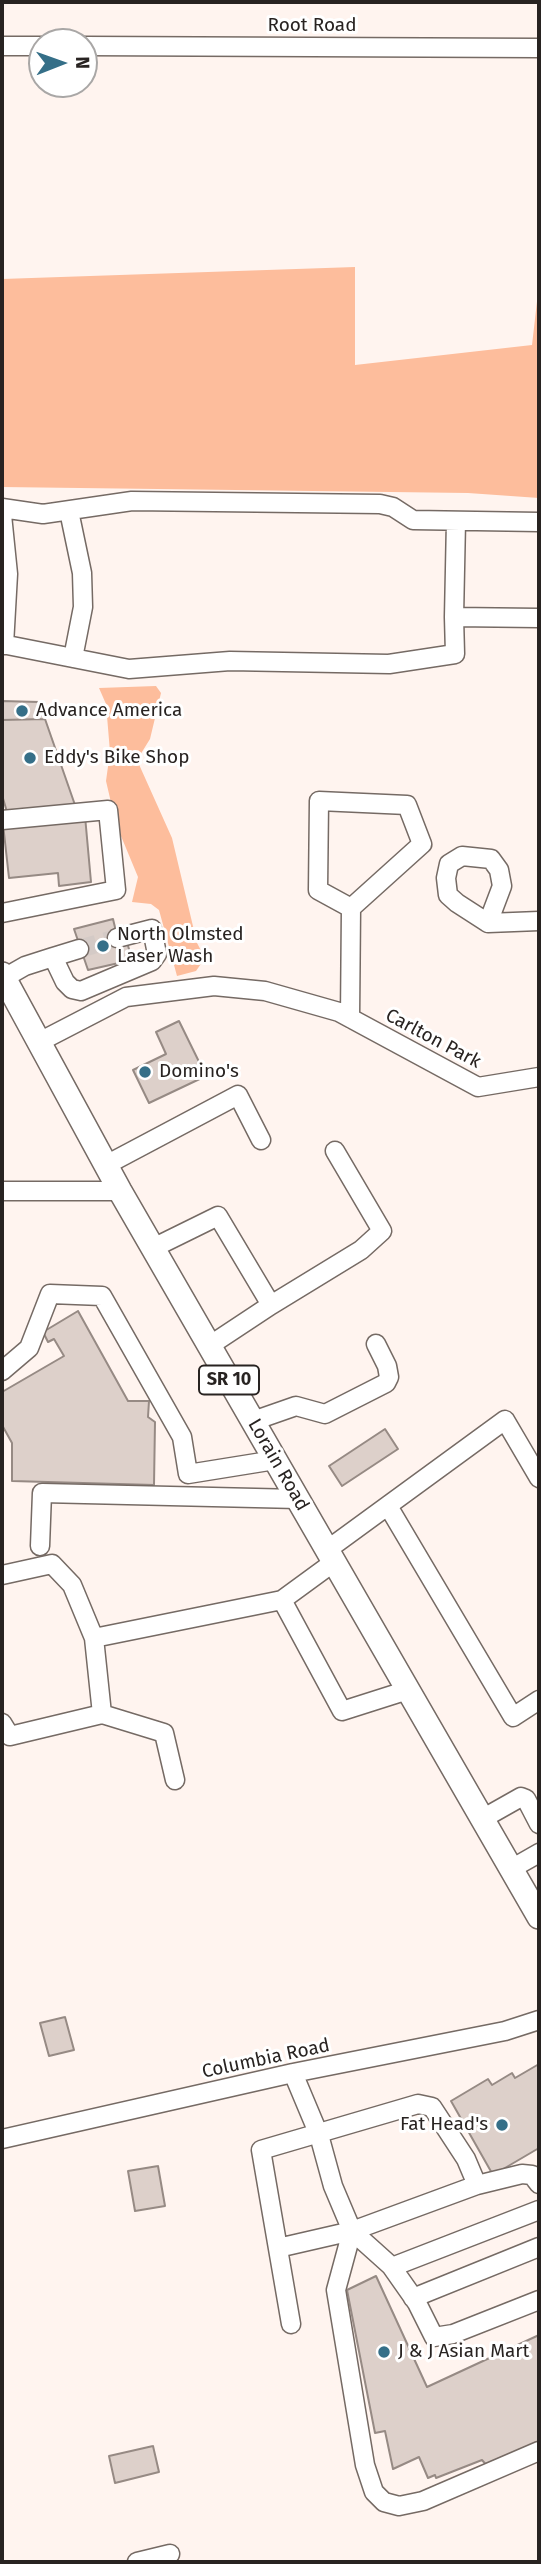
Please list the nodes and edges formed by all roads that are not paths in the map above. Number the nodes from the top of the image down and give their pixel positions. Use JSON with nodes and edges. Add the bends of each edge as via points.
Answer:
{"nodes":[{"id":1,"x":2,"y":46,"type":"edge"},
{"id":2,"x":28,"y":46,"type":"edge"},
{"id":3,"x":98,"y":46,"type":"edge"},
{"id":4,"x":539,"y":48,"type":"edge"},
{"id":5,"x":2,"y":508,"type":"edge"},
{"id":6,"x":69,"y":512,"type":"junction"},
{"id":7,"x":2,"y":515,"type":"edge"},
{"id":8,"x":456,"y":521,"type":"junction"},
{"id":9,"x":539,"y":522,"type":"edge"},
{"id":10,"x":454,"y":617,"type":"junction"},
{"id":11,"x":539,"y":618,"type":"edge"},
{"id":12,"x":3,"y":644,"type":"edge"},
{"id":13,"x":73,"y":658,"type":"junction"},
{"id":14,"x":2,"y":820,"type":"edge"},
{"id":15,"x":351,"y":908,"type":"junction"},
{"id":16,"x":2,"y":913,"type":"edge"},
{"id":17,"x":539,"y":920,"type":"edge"},
{"id":18,"x":488,"y":923,"type":"dead end"},
{"id":19,"x":117,"y":938,"type":"tunnel mouth"},
{"id":20,"x":79,"y":949,"type":"tunnel mouth"},
{"id":21,"x":53,"y":957,"type":"junction"},
{"id":22,"x":3,"y":976,"type":"edge"},
{"id":23,"x":351,"y":1018,"type":"junction"},
{"id":24,"x":41,"y":1041,"type":"junction"},
{"id":25,"x":539,"y":1077,"type":"edge"},
{"id":26,"x":261,"y":1140,"type":"dead end"},
{"id":27,"x":335,"y":1151,"type":"dead end"},
{"id":28,"x":106,"y":1165,"type":"junction"},
{"id":29,"x":2,"y":1191,"type":"edge"},
{"id":30,"x":120,"y":1191,"type":"junction"},
{"id":31,"x":153,"y":1248,"type":"junction"},
{"id":32,"x":271,"y":1305,"type":"junction"},
{"id":33,"x":376,"y":1344,"type":"dead end"},
{"id":34,"x":209,"y":1346,"type":"junction"},
{"id":35,"x":2,"y":1371,"type":"edge"},
{"id":36,"x":253,"y":1421,"type":"junction"},
{"id":37,"x":275,"y":1460,"type":"junction"},
{"id":38,"x":539,"y":1478,"type":"edge"},
{"id":39,"x":298,"y":1499,"type":"junction"},
{"id":40,"x":388,"y":1506,"type":"junction"},
{"id":41,"x":40,"y":1546,"type":"dead end"},
{"id":42,"x":331,"y":1556,"type":"junction"},
{"id":43,"x":2,"y":1575,"type":"edge"},
{"id":44,"x":282,"y":1600,"type":"junction"},
{"id":45,"x":94,"y":1638,"type":"junction"},
{"id":46,"x":408,"y":1690,"type":"junction"},
{"id":47,"x":539,"y":1700,"type":"edge"},
{"id":48,"x":102,"y":1714,"type":"junction"},
{"id":49,"x":2,"y":1723,"type":"edge"},
{"id":50,"x":175,"y":1780,"type":"dead end"},
{"id":51,"x":482,"y":1819,"type":"junction"},
{"id":52,"x":539,"y":1824,"type":"edge"},
{"id":53,"x":539,"y":1853,"type":"edge"},
{"id":54,"x":511,"y":1869,"type":"junction"},
{"id":55,"x":539,"y":1917,"type":"edge"},
{"id":56,"x":539,"y":2020,"type":"edge"},
{"id":57,"x":293,"y":2073,"type":"junction"},
{"id":58,"x":319,"y":2135,"type":"junction"},
{"id":59,"x":2,"y":2139,"type":"edge"},
{"id":60,"x":539,"y":2184,"type":"edge"},
{"id":61,"x":477,"y":2185,"type":"junction"},
{"id":62,"x":539,"y":2210,"type":"edge"},
{"id":63,"x":352,"y":2231,"type":"junction"},
{"id":64,"x":539,"y":2247,"type":"edge"},
{"id":65,"x":278,"y":2248,"type":"junction"},
{"id":66,"x":392,"y":2267,"type":"junction"},
{"id":67,"x":413,"y":2298,"type":"junction"},
{"id":68,"x":539,"y":2300,"type":"edge"},
{"id":69,"x":291,"y":2325,"type":"dead end"},
{"id":70,"x":539,"y":2451,"type":"edge"},
{"id":71,"x":170,"y":2554,"type":"dead end"},
{"id":72,"x":136,"y":2562,"type":"edge"}],
"edges":[{"from":1,"to":2,"type":"street"},
{"from":3,"to":4,"type":"street","name":"Root Road"},
{"from":5,"to":6,"type":"street","via":[[43,514]]},
{"from":6,"to":8,"type":"street","via":[[132,501],[380,504],[413,520]]},
{"from":6,"to":13,"type":"street","via":[[82,573],[83,607]]},
{"from":7,"to":12,"type":"street","via":[[8,574]]},
{"from":8,"to":9,"type":"street"},
{"from":8,"to":10,"type":"street"},
{"from":10,"to":11,"type":"street"},
{"from":10,"to":13,"type":"street","via":[[455,654],[389,664],[230,661],[129,669]]},
{"from":12,"to":13,"type":"street"},
{"from":14,"to":16,"type":"street","via":[[108,810],[116,890]]},
{"from":15,"to":15,"type":"street","via":[[422,844],[407,805],[319,801],[318,890]]},
{"from":15,"to":23,"type":"street"},
{"from":17,"to":18,"type":"street"},
{"from":19,"to":21,"type":"street","via":[[152,929],[156,954],[152,961],[81,990],[65,982]]},
{"from":20,"to":21,"type":"street"},
{"from":21,"to":22,"type":"street"},
{"from":22,"to":24,"type":"main road","name":"Lorain Road","number":"SR 10"},
{"from":23,"to":24,"type":"street","name":"Carlton Park","via":[[265,991],[214,986],[126,997]]},
{"from":23,"to":25,"type":"street","name":"Carlton Park","via":[[478,1087]]},
{"from":24,"to":28,"type":"main road","name":"Lorain Road","number":"SR 10"},
{"from":26,"to":28,"type":"street","via":[[238,1095]]},
{"from":27,"to":32,"type":"street","via":[[382,1231],[361,1250]]},
{"from":28,"to":30,"type":"main road","name":"Lorain Road","number":"SR 10"},
{"from":29,"to":30,"type":"street"},
{"from":30,"to":31,"type":"main road","name":"Lorain Road","number":"SR 10"},
{"from":31,"to":32,"type":"street","via":[[218,1216]]},
{"from":31,"to":34,"type":"main road","name":"Lorain Road","number":"SR 10"},
{"from":32,"to":34,"type":"street"},
{"from":33,"to":36,"type":"street","via":[[387,1366],[386,1383],[325,1414],[296,1406]]},
{"from":34,"to":36,"type":"main road","name":"Lorain Road","number":"SR 10"},
{"from":35,"to":37,"type":"street","via":[[29,1348],[50,1294],[102,1296],[182,1437],[188,1474]]},
{"from":36,"to":37,"type":"main road","name":"Lorain Road","number":"SR 10"},
{"from":37,"to":39,"type":"main road","name":"Lorain Road","number":"SR 10"},
{"from":38,"to":40,"type":"street","via":[[505,1420]]},
{"from":39,"to":41,"type":"street","via":[[42,1493]]},
{"from":39,"to":42,"type":"main road","name":"Lorain Road","number":"SR 10"},
{"from":40,"to":42,"type":"street"},
{"from":40,"to":47,"type":"street","via":[[513,1717]]},
{"from":42,"to":44,"type":"street"},
{"from":42,"to":46,"type":"main road","name":"Lorain Road","number":"SR 10"},
{"from":43,"to":45,"type":"street","via":[[52,1564],[72,1585]]},
{"from":44,"to":45,"type":"street"},
{"from":44,"to":46,"type":"street","via":[[342,1711]]},
{"from":45,"to":48,"type":"street"},
{"from":46,"to":51,"type":"main road","name":"Lorain Road","number":"SR 10"},
{"from":48,"to":49,"type":"street","via":[[10,1735]]},
{"from":48,"to":50,"type":"street","via":[[164,1733]]},
{"from":51,"to":52,"type":"street","via":[[521,1797]]},
{"from":51,"to":54,"type":"main road","name":"Lorain Road","number":"SR 10"},
{"from":53,"to":54,"type":"street"},
{"from":54,"to":55,"type":"main road","name":"Lorain Road","number":"SR 10"},
{"from":56,"to":57,"type":"street","name":"Columbia Road"},
{"from":57,"to":58,"type":"street"},
{"from":57,"to":59,"type":"street","name":"Columbia Road"},
{"from":58,"to":61,"type":"street","via":[[418,2104],[432,2107]]},
{"from":58,"to":63,"type":"street"},
{"from":58,"to":65,"type":"street","via":[[261,2150]]},
{"from":60,"to":61,"type":"street","via":[[532,2175],[522,2174]]},
{"from":61,"to":63,"type":"street"},
{"from":62,"to":66,"type":"street"},
{"from":63,"to":65,"type":"street"},
{"from":63,"to":66,"type":"street"},
{"from":63,"to":70,"type":"street","via":[[336,2290],[365,2465],[374,2492],[384,2502],[399,2506],[423,2501]]},
{"from":64,"to":67,"type":"street"},
{"from":65,"to":69,"type":"street"},
{"from":66,"to":67,"type":"street"},
{"from":67,"to":68,"type":"street","via":[[433,2337],[453,2334]]},
{"from":71,"to":72,"type":"street"}]}
